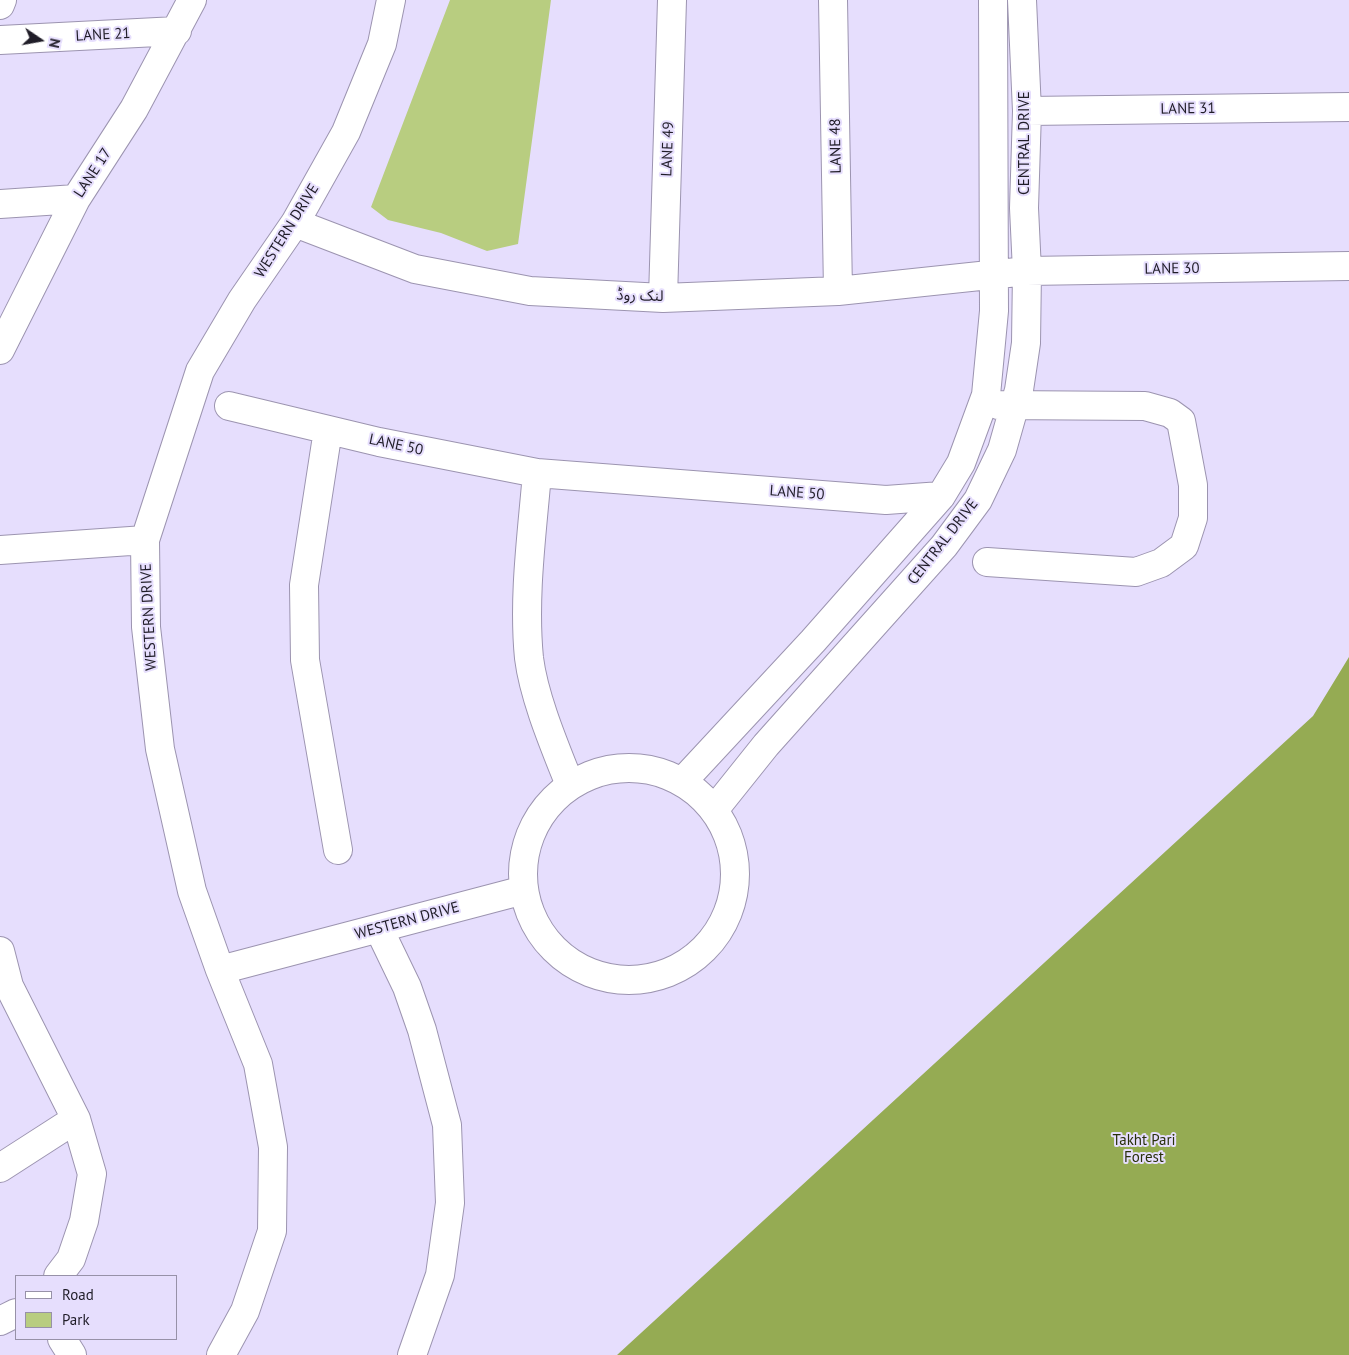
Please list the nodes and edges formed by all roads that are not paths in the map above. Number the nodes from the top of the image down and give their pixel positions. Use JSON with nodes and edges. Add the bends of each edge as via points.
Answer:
{"nodes":[{"id":1,"x":2,"y":0,"type":"edge"},
{"id":2,"x":192,"y":0,"type":"edge"},
{"id":3,"x":391,"y":0,"type":"edge"},
{"id":4,"x":672,"y":0,"type":"edge"},
{"id":5,"x":834,"y":0,"type":"edge"},
{"id":6,"x":993,"y":0,"type":"edge"},
{"id":7,"x":1022,"y":0,"type":"edge"},
{"id":8,"x":0,"y":5,"type":"edge"},
{"id":9,"x":177,"y":32,"type":"junction"},
{"id":10,"x":0,"y":40,"type":"edge"},
{"id":11,"x":1349,"y":107,"type":"edge"},
{"id":12,"x":1027,"y":111,"type":"junction"},
{"id":13,"x":76,"y":199,"type":"junction"},
{"id":14,"x":0,"y":204,"type":"edge"},
{"id":15,"x":295,"y":223,"type":"junction"},
{"id":16,"x":1349,"y":266,"type":"edge"},
{"id":17,"x":1027,"y":271,"type":"junction"},
{"id":18,"x":995,"y":274,"type":"junction"},
{"id":19,"x":838,"y":291,"type":"junction"},
{"id":20,"x":663,"y":298,"type":"junction"},
{"id":21,"x":0,"y":350,"type":"edge"},
{"id":22,"x":1015,"y":404,"type":"junction"},
{"id":23,"x":229,"y":406,"type":"dead end"},
{"id":24,"x":982,"y":406,"type":"junction"},
{"id":25,"x":328,"y":430,"type":"junction"},
{"id":26,"x":537,"y":473,"type":"junction"},
{"id":27,"x":941,"y":496,"type":"junction"},
{"id":28,"x":145,"y":540,"type":"junction"},
{"id":29,"x":0,"y":550,"type":"edge"},
{"id":30,"x":987,"y":562,"type":"dead end"},
{"id":31,"x":682,"y":782,"type":"junction"},
{"id":32,"x":570,"y":784,"type":"junction"},
{"id":33,"x":714,"y":810,"type":"junction"},
{"id":34,"x":338,"y":850,"type":"dead end"},
{"id":35,"x":524,"y":890,"type":"junction"},
{"id":36,"x":379,"y":929,"type":"junction"},
{"id":37,"x":0,"y":951,"type":"edge"},
{"id":38,"x":220,"y":970,"type":"junction"},
{"id":39,"x":5,"y":989,"type":"edge"},
{"id":40,"x":76,"y":1120,"type":"junction"},
{"id":41,"x":0,"y":1168,"type":"edge"},
{"id":42,"x":59,"y":1275,"type":"edge"},
{"id":43,"x":15,"y":1314,"type":"edge"},
{"id":44,"x":0,"y":1321,"type":"edge"},
{"id":45,"x":63,"y":1340,"type":"edge"},
{"id":46,"x":72,"y":1355,"type":"edge"},
{"id":47,"x":221,"y":1355,"type":"edge"},
{"id":48,"x":412,"y":1355,"type":"edge"}],
"edges":[{"from":1,"to":8,"type":"street"},
{"from":2,"to":9,"type":"street","name":"LANE 17"},
{"from":3,"to":15,"type":"street","name":"WESTERN DRIVE","via":[[382,44],[346,132]]},
{"from":4,"to":20,"type":"street","name":"LANE 49"},
{"from":5,"to":19,"type":"street","name":"LANE 48"},
{"from":6,"to":18,"type":"street","name":"CENTRAL DRIVE"},
{"from":7,"to":12,"type":"street","name":"CENTRAL DRIVE"},
{"from":9,"to":10,"type":"street","name":"LANE 21"},
{"from":9,"to":13,"type":"street","name":"LANE 17","via":[[134,109]]},
{"from":11,"to":12,"type":"street","name":"LANE 31"},
{"from":12,"to":17,"type":"street","name":"CENTRAL DRIVE","via":[[1024,208]]},
{"from":13,"to":14,"type":"street"},
{"from":13,"to":21,"type":"street","name":"LANE 17"},
{"from":15,"to":20,"type":"street","name":"لنک روڈ","via":[[415,269],[530,291]]},
{"from":15,"to":28,"type":"street","name":"WESTERN DRIVE","via":[[242,300],[200,371]]},
{"from":16,"to":17,"type":"street","name":"LANE 30"},
{"from":17,"to":18,"type":"street","name":"LANE 30"},
{"from":17,"to":22,"type":"street","name":"CENTRAL DRIVE","via":[[1026,344]]},
{"from":18,"to":19,"type":"street","name":"لنک روڈ"},
{"from":18,"to":24,"type":"street","name":"CENTRAL DRIVE","via":[[986,395]]},
{"from":19,"to":20,"type":"street","name":"لنک روڈ"},
{"from":22,"to":24,"type":"street"},
{"from":22,"to":30,"type":"street","via":[[1145,406],[1170,413],[1181,421],[1187,447],[1193,485],[1192,518],[1184,546],[1161,563],[1136,572]]},
{"from":22,"to":33,"type":"street","name":"CENTRAL DRIVE","via":[[1002,450],[978,500],[944,546],[766,745]]},
{"from":23,"to":25,"type":"street","name":"LANE 50"},
{"from":24,"to":27,"type":"street","name":"CENTRAL DRIVE","via":[[961,462]]},
{"from":25,"to":26,"type":"street","name":"LANE 50"},
{"from":25,"to":34,"type":"street","via":[[304,585],[305,660]]},
{"from":26,"to":27,"type":"street","name":"LANE 50","via":[[886,500]]},
{"from":26,"to":32,"type":"street","via":[[526,596],[530,660],[547,727]]},
{"from":27,"to":31,"type":"street","name":"CENTRAL DRIVE"},
{"from":28,"to":29,"type":"street"},
{"from":28,"to":38,"type":"street","name":"WESTERN DRIVE","via":[[146,627],[160,749],[192,891]]},
{"from":31,"to":32,"type":"street","via":[[676,777],[640,767],[604,770]]},
{"from":31,"to":33,"type":"street","via":[[705,798]]},
{"from":32,"to":35,"type":"street","via":[[544,810],[528,842],[522,876]]},
{"from":33,"to":35,"type":"street","via":[[726,828],[736,864],[733,898],[720,930],[698,956],[669,974],[636,981],[601,978],[570,964],[545,940],[529,910]]},
{"from":35,"to":36,"type":"street","name":"WESTERN DRIVE"},
{"from":36,"to":38,"type":"street","name":"WESTERN DRIVE"},
{"from":36,"to":48,"type":"street","via":[[407,987],[422,1030],[447,1125],[450,1203],[440,1275]]},
{"from":37,"to":39,"type":"street"},
{"from":38,"to":47,"type":"street","via":[[258,1064],[273,1146],[272,1231],[245,1311]]},
{"from":39,"to":40,"type":"street"},
{"from":40,"to":41,"type":"street"},
{"from":40,"to":42,"type":"street","via":[[92,1174],[84,1221],[74,1252]]},
{"from":43,"to":44,"type":"street"},
{"from":45,"to":46,"type":"street"}]}
